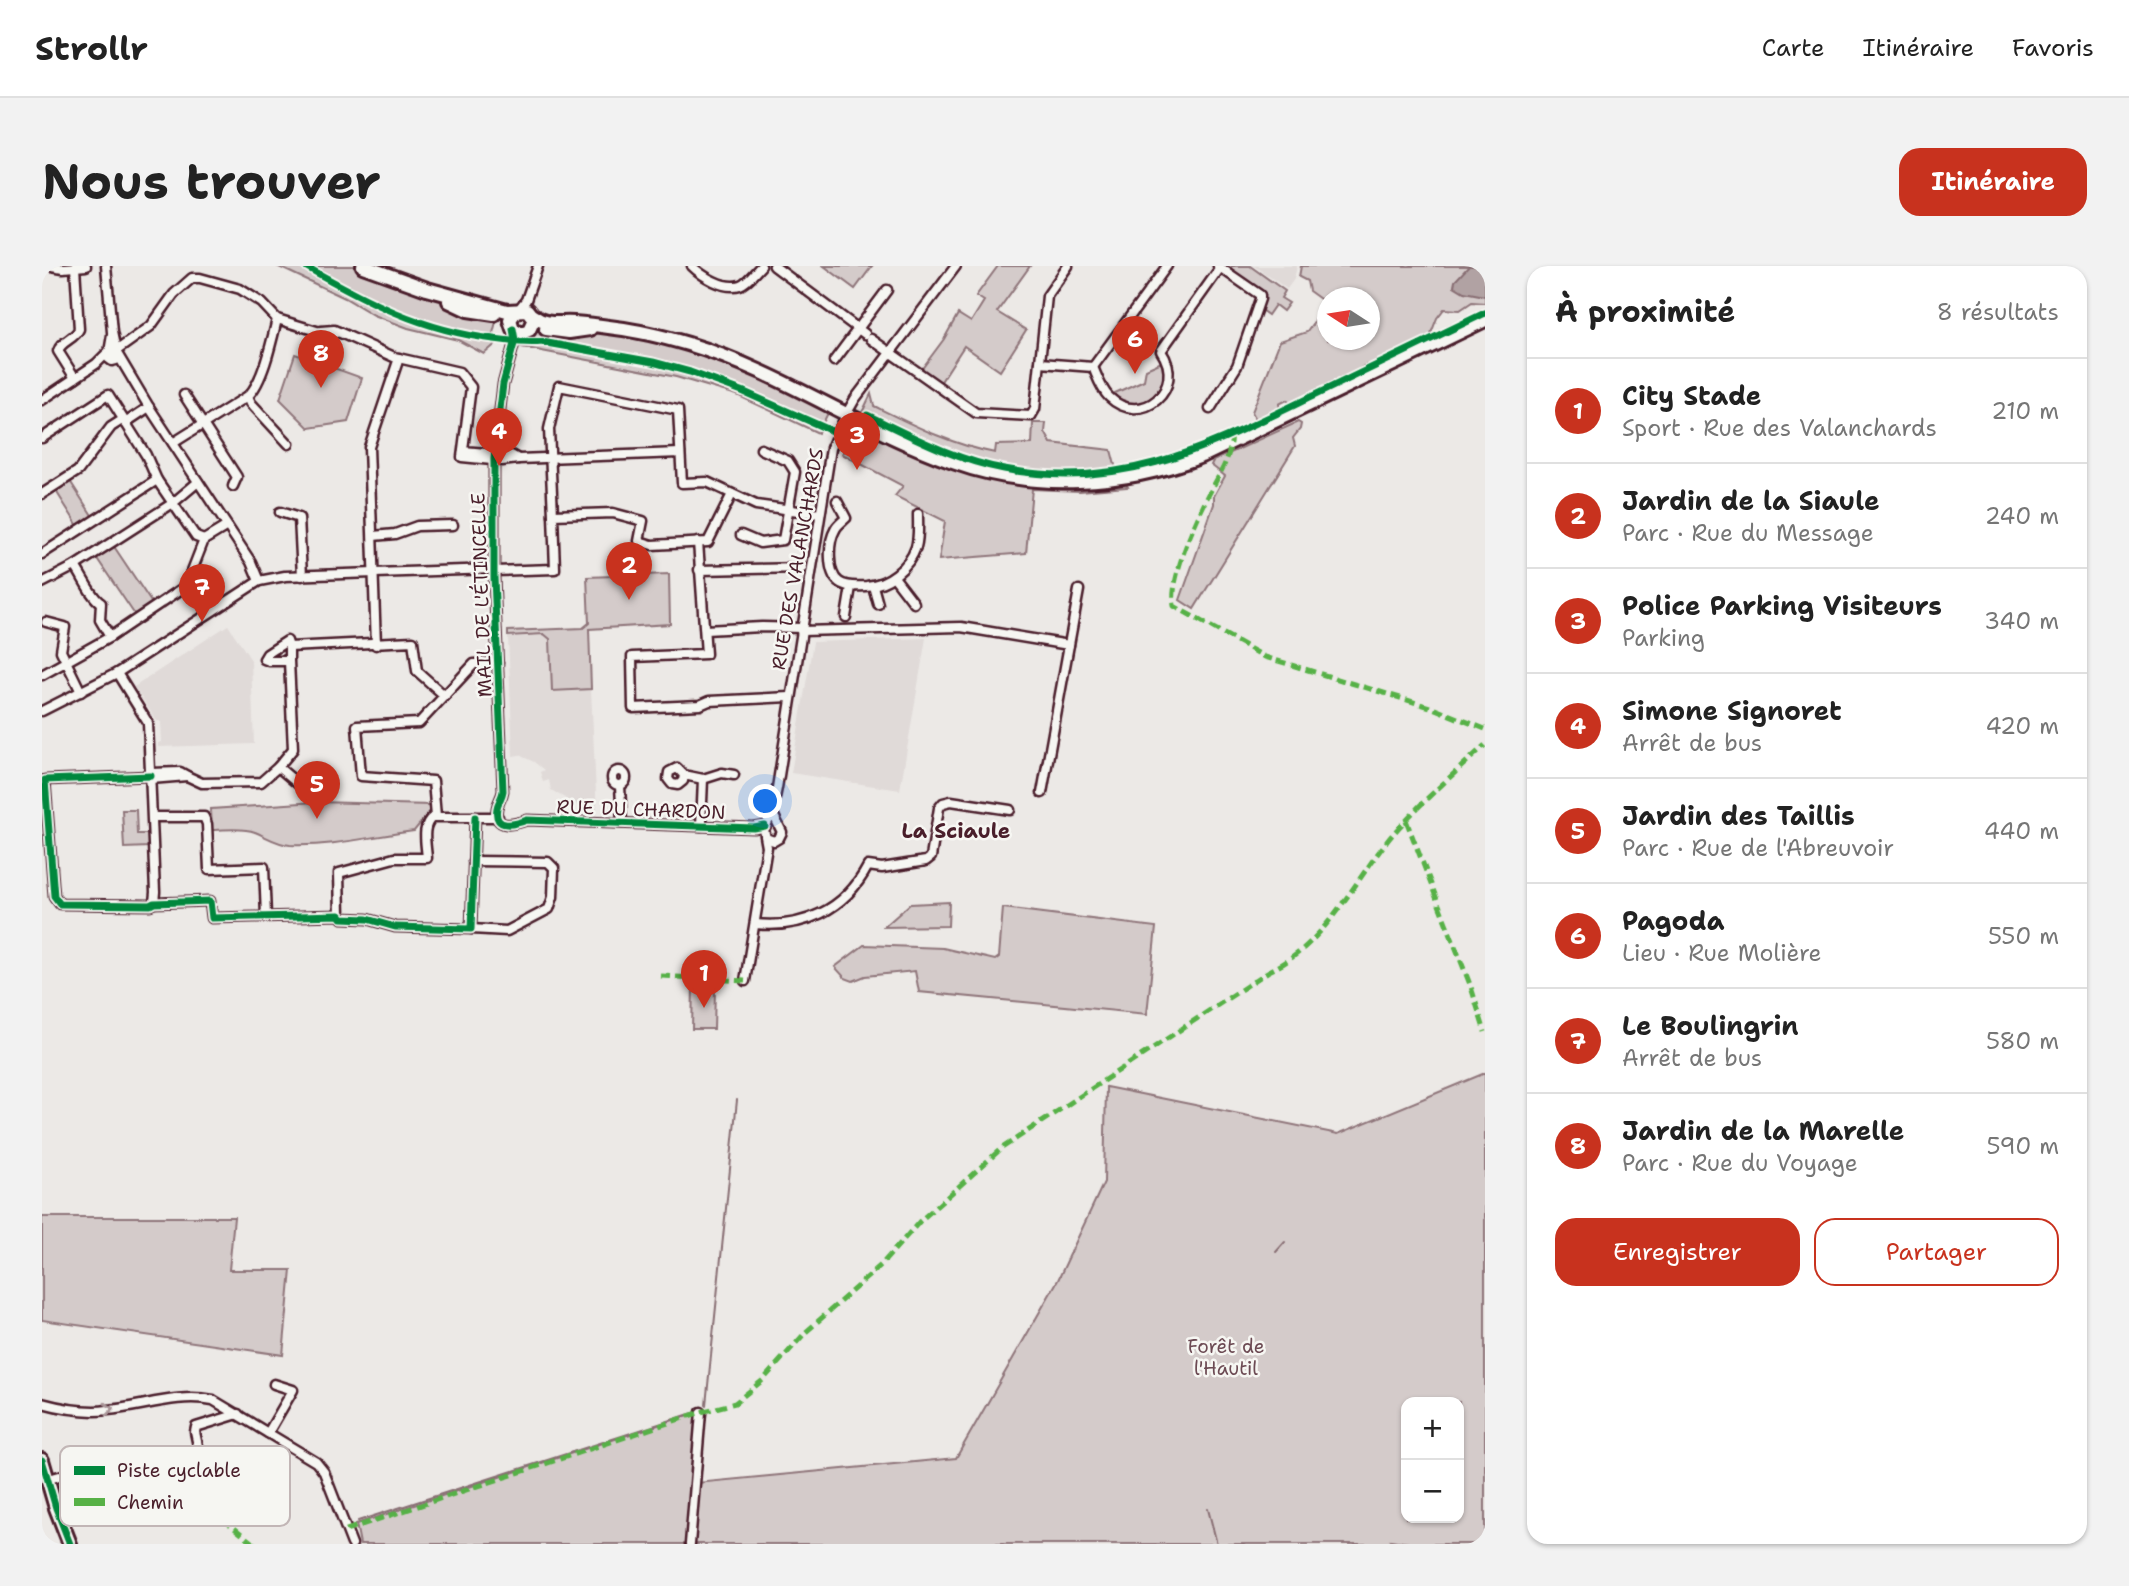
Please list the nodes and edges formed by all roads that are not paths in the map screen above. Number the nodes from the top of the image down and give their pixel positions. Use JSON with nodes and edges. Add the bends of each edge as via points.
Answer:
{"nodes":[{"id":1,"x":52,"y":266,"type":"edge"},
{"id":2,"x":86,"y":266,"type":"edge"},
{"id":3,"x":106,"y":266,"type":"edge"},
{"id":4,"x":363,"y":266,"type":"edge"},
{"id":5,"x":538,"y":266,"type":"edge"},
{"id":6,"x":692,"y":266,"type":"edge"},
{"id":7,"x":761,"y":266,"type":"edge"},
{"id":8,"x":774,"y":266,"type":"edge"},
{"id":9,"x":956,"y":266,"type":"edge"},
{"id":10,"x":1068,"y":266,"type":"edge"},
{"id":11,"x":1167,"y":266,"type":"edge"},
{"id":12,"x":75,"y":267,"type":"edge"},
{"id":13,"x":1219,"y":267,"type":"edge"},
{"id":14,"x":887,"y":290,"type":"dead end"},
{"id":15,"x":277,"y":319,"type":"junction"},
{"id":16,"x":521,"y":320,"type":"junction"},
{"id":17,"x":1485,"y":320,"type":"edge"},
{"id":18,"x":865,"y":334,"type":"junction"},
{"id":19,"x":887,"y":351,"type":"junction"},
{"id":20,"x":112,"y":355,"type":"junction"},
{"id":21,"x":399,"y":359,"type":"junction"},
{"id":22,"x":834,"y":361,"type":"dead end"},
{"id":23,"x":1040,"y":363,"type":"junction"},
{"id":24,"x":1093,"y":367,"type":"junction"},
{"id":25,"x":75,"y":378,"type":"junction"},
{"id":26,"x":184,"y":395,"type":"dead end"},
{"id":27,"x":248,"y":396,"type":"junction"},
{"id":28,"x":42,"y":400,"type":"edge"},
{"id":29,"x":149,"y":407,"type":"junction"},
{"id":30,"x":1210,"y":408,"type":"dead end"},
{"id":31,"x":846,"y":413,"type":"junction"},
{"id":32,"x":124,"y":421,"type":"junction"},
{"id":33,"x":203,"y":423,"type":"junction"},
{"id":34,"x":42,"y":438,"type":"edge"},
{"id":35,"x":173,"y":443,"type":"junction"},
{"id":36,"x":289,"y":444,"type":"dead end"},
{"id":37,"x":761,"y":449,"type":"dead end"},
{"id":38,"x":680,"y":453,"type":"junction"},
{"id":39,"x":494,"y":456,"type":"junction"},
{"id":40,"x":550,"y":457,"type":"junction"},
{"id":41,"x":157,"y":480,"type":"junction"},
{"id":42,"x":198,"y":482,"type":"junction"},
{"id":43,"x":233,"y":486,"type":"dead end"},
{"id":44,"x":42,"y":494,"type":"edge"},
{"id":45,"x":732,"y":494,"type":"junction"},
{"id":46,"x":837,"y":501,"type":"dead end"},
{"id":47,"x":173,"y":503,"type":"junction"},
{"id":48,"x":789,"y":510,"type":"junction"},
{"id":49,"x":280,"y":512,"type":"dead end"},
{"id":50,"x":553,"y":514,"type":"junction"},
{"id":51,"x":820,"y":514,"type":"junction"},
{"id":52,"x":918,"y":514,"type":"dead end"},
{"id":53,"x":453,"y":525,"type":"dead end"},
{"id":54,"x":227,"y":526,"type":"junction"},
{"id":55,"x":741,"y":535,"type":"dead end"},
{"id":56,"x":373,"y":536,"type":"junction"},
{"id":57,"x":204,"y":540,"type":"junction"},
{"id":58,"x":698,"y":542,"type":"junction"},
{"id":59,"x":42,"y":554,"type":"edge"},
{"id":60,"x":253,"y":565,"type":"junction"},
{"id":61,"x":75,"y":566,"type":"junction"},
{"id":62,"x":803,"y":568,"type":"dead end"},
{"id":63,"x":494,"y":570,"type":"junction"},
{"id":64,"x":699,"y":570,"type":"junction"},
{"id":65,"x":374,"y":574,"type":"junction"},
{"id":66,"x":302,"y":576,"type":"junction"},
{"id":67,"x":894,"y":577,"type":"junction"},
{"id":68,"x":263,"y":580,"type":"junction"},
{"id":69,"x":42,"y":583,"type":"edge"},
{"id":70,"x":250,"y":586,"type":"junction"},
{"id":71,"x":873,"y":586,"type":"junction"},
{"id":72,"x":851,"y":587,"type":"junction"},
{"id":73,"x":1079,"y":590,"type":"dead end"},
{"id":74,"x":914,"y":603,"type":"dead end"},
{"id":75,"x":878,"y":604,"type":"dead end"},
{"id":76,"x":846,"y":617,"type":"dead end"},
{"id":77,"x":46,"y":622,"type":"dead end"},
{"id":78,"x":705,"y":630,"type":"junction"},
{"id":79,"x":801,"y":630,"type":"junction"},
{"id":80,"x":110,"y":637,"type":"junction"},
{"id":81,"x":376,"y":645,"type":"junction"},
{"id":82,"x":1069,"y":645,"type":"junction"},
{"id":83,"x":289,"y":647,"type":"junction"},
{"id":84,"x":289,"y":661,"type":"junction"},
{"id":85,"x":66,"y":663,"type":"junction"},
{"id":86,"x":498,"y":663,"type":"junction"},
{"id":87,"x":117,"y":673,"type":"junction"},
{"id":88,"x":42,"y":674,"type":"edge"},
{"id":89,"x":81,"y":692,"type":"junction"},
{"id":90,"x":444,"y":696,"type":"junction"},
{"id":91,"x":790,"y":697,"type":"junction"},
{"id":92,"x":42,"y":711,"type":"edge"},
{"id":93,"x":278,"y":767,"type":"junction"},
{"id":94,"x":684,"y":775,"type":"dead end"},
{"id":95,"x":734,"y":775,"type":"dead end"},
{"id":96,"x":151,"y":776,"type":"junction"},
{"id":97,"x":703,"y":779,"type":"junction"},
{"id":98,"x":298,"y":784,"type":"dead end"},
{"id":99,"x":620,"y":786,"type":"dead end"},
{"id":100,"x":1042,"y":793,"type":"dead end"},
{"id":101,"x":1010,"y":810,"type":"dead end"},
{"id":102,"x":772,"y":811,"type":"junction"},
{"id":103,"x":436,"y":816,"type":"junction"},
{"id":104,"x":153,"y":817,"type":"junction"},
{"id":105,"x":475,"y":817,"type":"junction"},
{"id":106,"x":498,"y":817,"type":"junction"},
{"id":107,"x":622,"y":823,"type":"junction"},
{"id":108,"x":779,"y":824,"type":"junction"},
{"id":109,"x":701,"y":826,"type":"junction"},
{"id":110,"x":767,"y":835,"type":"junction"},
{"id":111,"x":473,"y":861,"type":"junction"},
{"id":112,"x":154,"y":903,"type":"junction"},
{"id":113,"x":340,"y":915,"type":"junction"},
{"id":114,"x":266,"y":916,"type":"junction"},
{"id":115,"x":755,"y":924,"type":"junction"},
{"id":116,"x":471,"y":929,"type":"junction"},
{"id":117,"x":745,"y":981,"type":"dead end"},
{"id":118,"x":274,"y":1384,"type":"dead end"},
{"id":119,"x":42,"y":1403,"type":"edge"},
{"id":120,"x":701,"y":1412,"type":"dead end"},
{"id":121,"x":238,"y":1413,"type":"junction"},
{"id":122,"x":268,"y":1433,"type":"junction"},
{"id":123,"x":198,"y":1446,"type":"edge"},
{"id":124,"x":290,"y":1446,"type":"edge"},
{"id":125,"x":290,"y":1446,"type":"edge"},
{"id":126,"x":42,"y":1460,"type":"edge"},
{"id":127,"x":60,"y":1476,"type":"edge"},
{"id":128,"x":49,"y":1479,"type":"junction"},
{"id":129,"x":60,"y":1520,"type":"edge"},
{"id":130,"x":62,"y":1526,"type":"edge"},
{"id":131,"x":70,"y":1544,"type":"edge"},
{"id":132,"x":352,"y":1544,"type":"edge"},
{"id":133,"x":690,"y":1544,"type":"edge"}],
"edges":[{"from":1,"to":12,"type":"street"},
{"from":2,"to":12,"type":"street"},
{"from":3,"to":20,"type":"street"},
{"from":4,"to":16,"type":"main road"},
{"from":5,"to":16,"type":"street","name":"MAIL DE L'ÉTINCELLE"},
{"from":6,"to":7,"type":"street","via":[[713,281],[735,286]]},
{"from":8,"to":18,"type":"street"},
{"from":9,"to":19,"type":"street","name":"RUE DES VALANCHARDS"},
{"from":10,"to":23,"type":"street","via":[[1047,294]]},
{"from":11,"to":24,"type":"street"},
{"from":12,"to":25,"type":"street","via":[[79,330],[58,348]]},
{"from":13,"to":24,"type":"street","via":[[1161,351],[1169,378],[1156,400],[1138,408],[1120,404],[1106,393]]},
{"from":13,"to":30,"type":"street","via":[[1260,295],[1237,366]]},
{"from":14,"to":18,"type":"street"},
{"from":15,"to":20,"type":"street","via":[[240,289],[192,278],[151,326]]},
{"from":15,"to":21,"type":"street","via":[[321,331],[332,329]]},
{"from":15,"to":27,"type":"street","via":[[256,386]]},
{"from":16,"to":31,"type":"main road","via":[[608,327],[720,354]]},
{"from":16,"to":39,"type":"street","name":"MAIL DE L'ÉTINCELLE","via":[[503,384]]},
{"from":17,"to":31,"type":"main road","via":[[1202,456],[1121,478],[1055,481],[985,471],[931,454]]},
{"from":18,"to":19,"type":"street"},
{"from":18,"to":22,"type":"street"},
{"from":19,"to":23,"type":"street","via":[[976,414],[1033,414]]},
{"from":19,"to":31,"type":"street","name":"RUE DES VALANCHARDS"},
{"from":20,"to":25,"type":"street"},
{"from":20,"to":29,"type":"street"},
{"from":21,"to":39,"type":"street","via":[[455,371],[470,383],[462,454]]},
{"from":21,"to":56,"type":"street","via":[[369,447]]},
{"from":23,"to":24,"type":"street"},
{"from":25,"to":28,"type":"street"},
{"from":26,"to":33,"type":"street"},
{"from":27,"to":33,"type":"street"},
{"from":27,"to":36,"type":"street"},
{"from":29,"to":32,"type":"street"},
{"from":29,"to":35,"type":"street"},
{"from":31,"to":51,"type":"street","name":"RUE DES VALANCHARDS","via":[[831,448]]},
{"from":32,"to":34,"type":"street","via":[[108,395]]},
{"from":32,"to":41,"type":"street"},
{"from":32,"to":44,"type":"street","via":[[111,427],[79,471]]},
{"from":33,"to":35,"type":"street"},
{"from":33,"to":43,"type":"street","via":[[237,477]]},
{"from":35,"to":42,"type":"street"},
{"from":37,"to":48,"type":"street","via":[[788,461],[795,472]]},
{"from":38,"to":40,"type":"street"},
{"from":38,"to":40,"type":"street","via":[[678,410],[559,386],[549,429]]},
{"from":38,"to":45,"type":"street","via":[[682,483],[707,482]]},
{"from":39,"to":40,"type":"street","via":[[512,461]]},
{"from":39,"to":63,"type":"street","name":"MAIL DE L'ÉTINCELLE"},
{"from":40,"to":50,"type":"street"},
{"from":41,"to":47,"type":"street"},
{"from":41,"to":59,"type":"street"},
{"from":42,"to":47,"type":"street"},
{"from":42,"to":54,"type":"street"},
{"from":45,"to":48,"type":"street","via":[[756,505]]},
{"from":45,"to":58,"type":"street","via":[[708,542]]},
{"from":46,"to":72,"type":"street","via":[[846,518],[832,536],[833,574]]},
{"from":47,"to":57,"type":"street"},
{"from":47,"to":61,"type":"street"},
{"from":48,"to":51,"type":"street"},
{"from":48,"to":55,"type":"street","via":[[783,540],[760,543]]},
{"from":49,"to":66,"type":"street","via":[[299,518]]},
{"from":50,"to":58,"type":"street","via":[[613,513],[643,521],[639,541],[652,545]]},
{"from":50,"to":63,"type":"street","via":[[555,569]]},
{"from":51,"to":79,"type":"street","name":"RUE DES VALANCHARDS"},
{"from":52,"to":67,"type":"street","via":[[916,548]]},
{"from":53,"to":56,"type":"street","via":[[417,526]]},
{"from":54,"to":57,"type":"street"},
{"from":54,"to":60,"type":"street"},
{"from":56,"to":65,"type":"street"},
{"from":57,"to":80,"type":"street","via":[[189,583]]},
{"from":58,"to":64,"type":"street"},
{"from":60,"to":68,"type":"street"},
{"from":60,"to":70,"type":"street"},
{"from":61,"to":69,"type":"street"},
{"from":61,"to":80,"type":"street","via":[[101,603],[100,620]]},
{"from":62,"to":64,"type":"street"},
{"from":63,"to":65,"type":"street"},
{"from":63,"to":86,"type":"street","name":"MAIL DE L'ÉTINCELLE"},
{"from":64,"to":78,"type":"street"},
{"from":65,"to":66,"type":"street"},
{"from":65,"to":81,"type":"street"},
{"from":66,"to":68,"type":"street"},
{"from":67,"to":71,"type":"street"},
{"from":67,"to":74,"type":"street"},
{"from":68,"to":70,"type":"street"},
{"from":70,"to":87,"type":"street"},
{"from":71,"to":72,"type":"street"},
{"from":71,"to":75,"type":"street"},
{"from":72,"to":76,"type":"street"},
{"from":73,"to":82,"type":"street"},
{"from":77,"to":85,"type":"street","via":[[65,627],[61,651]]},
{"from":78,"to":79,"type":"street"},
{"from":78,"to":91,"type":"street","via":[[706,654],[632,657],[633,708]]},
{"from":79,"to":82,"type":"street","via":[[961,627]]},
{"from":79,"to":91,"type":"street","name":"RUE DES VALANCHARDS"},
{"from":80,"to":85,"type":"street"},
{"from":81,"to":83,"type":"street"},
{"from":81,"to":90,"type":"street","via":[[413,641],[417,671]]},
{"from":82,"to":100,"type":"street"},
{"from":83,"to":84,"type":"street"},
{"from":83,"to":84,"type":"street","via":[[287,642],[264,659]]},
{"from":84,"to":93,"type":"street","via":[[293,749]]},
{"from":85,"to":88,"type":"street"},
{"from":85,"to":89,"type":"street"},
{"from":86,"to":90,"type":"street","via":[[474,664]]},
{"from":86,"to":106,"type":"street","name":"MAIL DE L'ÉTINCELLE","via":[[503,791]]},
{"from":87,"to":89,"type":"street"},
{"from":87,"to":96,"type":"street","via":[[148,723]]},
{"from":89,"to":92,"type":"street"},
{"from":90,"to":103,"type":"street","via":[[419,723],[357,726],[360,776],[433,781]]},
{"from":91,"to":102,"type":"street","name":"RUE DES VALANCHARDS"},
{"from":93,"to":96,"type":"street","via":[[261,782],[202,783],[187,776]]},
{"from":93,"to":98,"type":"street"},
{"from":94,"to":97,"type":"street"},
{"from":95,"to":97,"type":"street","via":[[722,773]]},
{"from":96,"to":104,"type":"street"},
{"from":96,"to":112,"type":"street","via":[[45,780],[57,901],[79,905]]},
{"from":97,"to":109,"type":"street"},
{"from":99,"to":107,"type":"street"},
{"from":101,"to":115,"type":"street","via":[[943,803],[926,862],[868,866],[857,884],[827,911],[792,924]]},
{"from":102,"to":108,"type":"street"},
{"from":102,"to":110,"type":"street","name":"RUE DES VALANCHARDS"},
{"from":103,"to":105,"type":"street"},
{"from":103,"to":113,"type":"street","via":[[425,827],[426,858],[394,858],[339,873]]},
{"from":104,"to":112,"type":"street"},
{"from":104,"to":114,"type":"street","via":[[204,817],[209,869],[264,867]]},
{"from":105,"to":106,"type":"street"},
{"from":105,"to":111,"type":"street"},
{"from":106,"to":107,"type":"street","name":"RUE DU CHARDON","via":[[514,826],[527,820]]},
{"from":107,"to":109,"type":"street","name":"RUE DU CHARDON"},
{"from":108,"to":110,"type":"street","name":"RUE DU CHARDON","via":[[773,822]]},
{"from":108,"to":110,"type":"street","via":[[782,834],[778,839]]},
{"from":109,"to":110,"type":"street","name":"RUE DU CHARDON","via":[[754,828]]},
{"from":110,"to":115,"type":"street","name":"RUE DES VALANCHARDS"},
{"from":111,"to":116,"type":"street"},
{"from":111,"to":116,"type":"street","via":[[548,862],[554,868],[554,897],[549,909],[507,931]]},
{"from":112,"to":114,"type":"street","via":[[210,901],[212,918]]},
{"from":113,"to":114,"type":"street"},
{"from":113,"to":116,"type":"street","via":[[395,927]]},
{"from":115,"to":117,"type":"street","name":"RUE DES VALANCHARDS"},
{"from":118,"to":122,"type":"street","via":[[292,1390]]},
{"from":119,"to":121,"type":"street","one_way":true,"via":[[68,1410],[107,1410],[200,1397]]},
{"from":120,"to":133,"type":"street"},
{"from":121,"to":122,"type":"street"},
{"from":121,"to":123,"type":"street","via":[[196,1427]]},
{"from":122,"to":125,"type":"street"},
{"from":124,"to":132,"type":"street","via":[[324,1472]]},
{"from":126,"to":128,"type":"main road"},
{"from":127,"to":128,"type":"street"},
{"from":128,"to":129,"type":"main road"},
{"from":130,"to":131,"type":"main road"}]}
